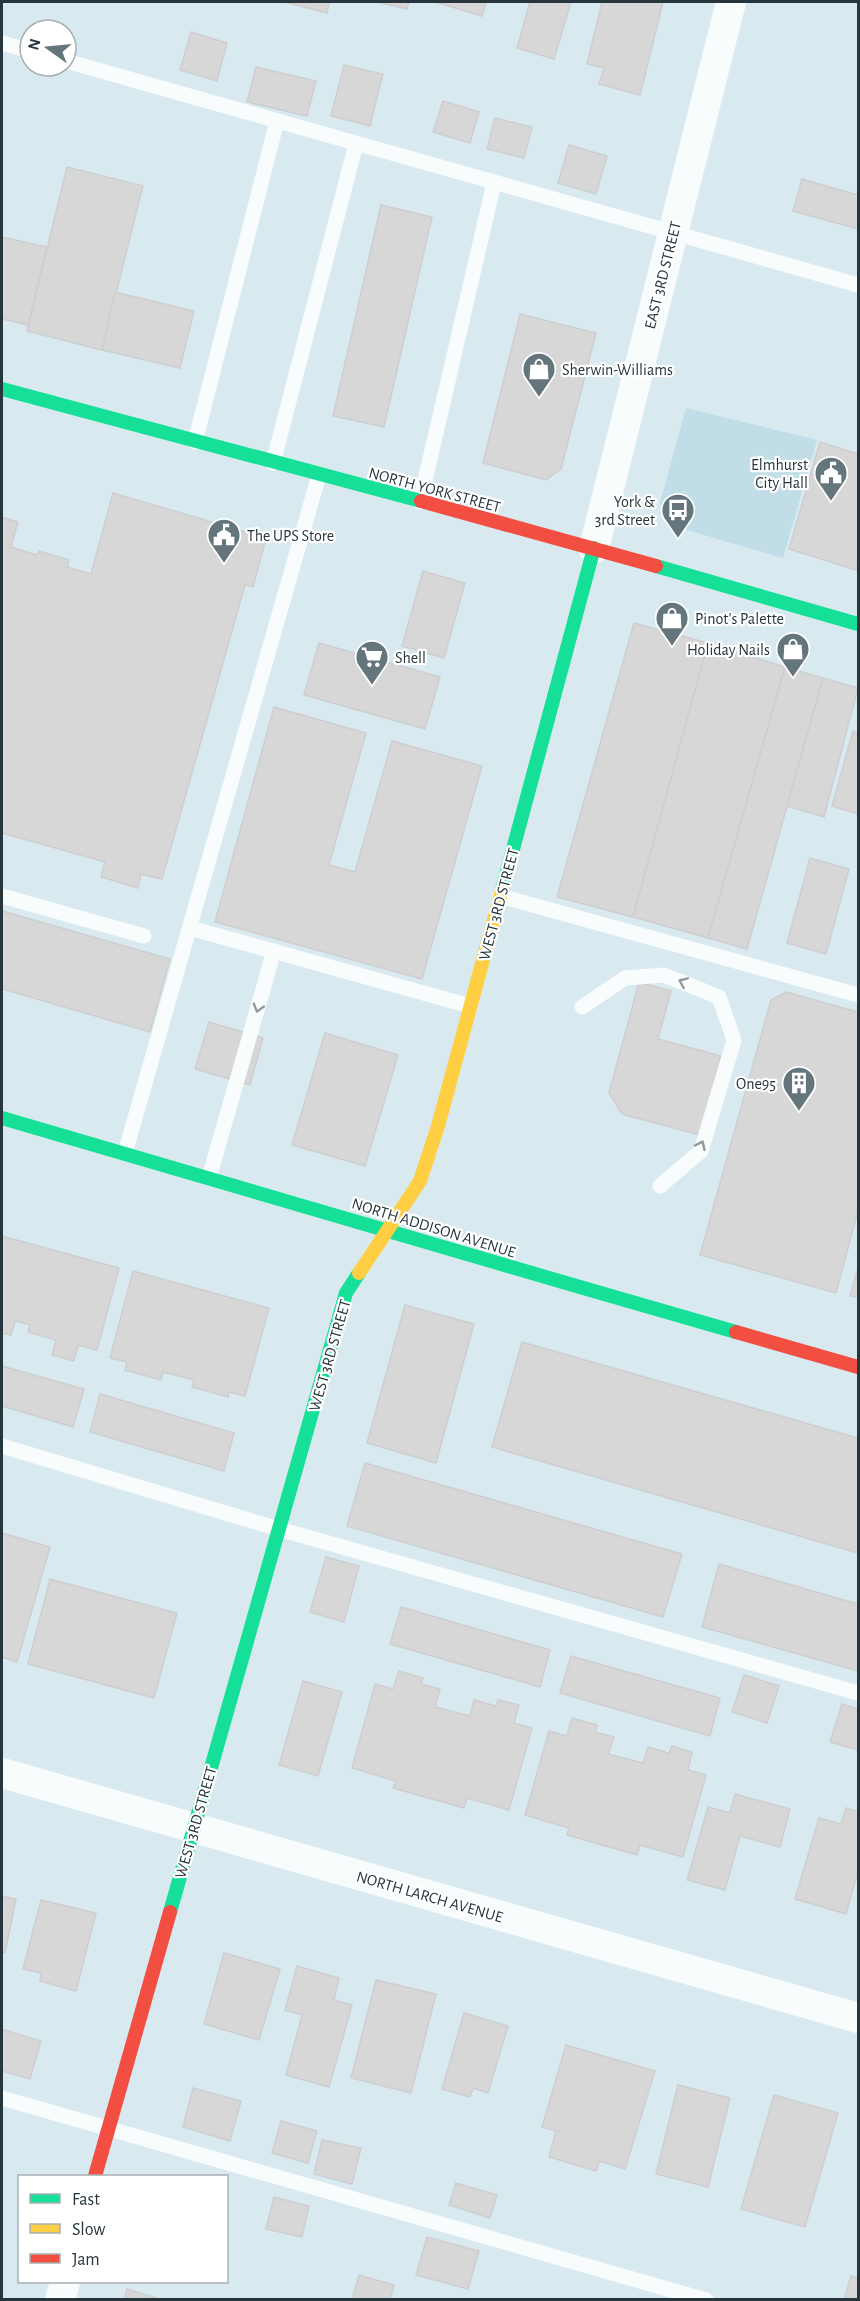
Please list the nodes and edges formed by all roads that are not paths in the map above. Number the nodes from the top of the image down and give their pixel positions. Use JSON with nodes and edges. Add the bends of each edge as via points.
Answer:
{"nodes":[{"id":1,"x":731,"y":2,"type":"edge"},
{"id":2,"x":2,"y":43,"type":"edge"},
{"id":3,"x":18,"y":48,"type":"edge"},
{"id":4,"x":78,"y":64,"type":"edge"},
{"id":5,"x":277,"y":121,"type":"junction"},
{"id":6,"x":356,"y":144,"type":"junction"},
{"id":7,"x":494,"y":183,"type":"junction"},
{"id":8,"x":673,"y":233,"type":"junction"},
{"id":9,"x":858,"y":285,"type":"edge"},
{"id":10,"x":2,"y":389,"type":"edge"},
{"id":11,"x":195,"y":442,"type":"junction"},
{"id":12,"x":273,"y":463,"type":"junction"},
{"id":13,"x":319,"y":475,"type":"junction"},
{"id":14,"x":420,"y":502,"type":"junction"},
{"id":15,"x":594,"y":548,"type":"junction"},
{"id":16,"x":858,"y":624,"type":"edge"},
{"id":17,"x":2,"y":896,"type":"edge"},
{"id":18,"x":500,"y":896,"type":"junction"},
{"id":19,"x":190,"y":928,"type":"junction"},
{"id":20,"x":144,"y":936,"type":"dead end"},
{"id":21,"x":274,"y":951,"type":"junction"},
{"id":22,"x":858,"y":995,"type":"edge"},
{"id":23,"x":470,"y":1006,"type":"junction"},
{"id":24,"x":582,"y":1007,"type":"dead end"},
{"id":25,"x":2,"y":1118,"type":"edge"},
{"id":26,"x":125,"y":1154,"type":"junction"},
{"id":27,"x":208,"y":1178,"type":"junction"},
{"id":28,"x":660,"y":1185,"type":"dead end"},
{"id":29,"x":386,"y":1232,"type":"junction"},
{"id":30,"x":858,"y":1367,"type":"edge"},
{"id":31,"x":2,"y":1446,"type":"edge"},
{"id":32,"x":279,"y":1528,"type":"junction"},
{"id":33,"x":858,"y":1693,"type":"edge"},
{"id":34,"x":2,"y":1773,"type":"edge"},
{"id":35,"x":193,"y":1828,"type":"junction"},
{"id":36,"x":858,"y":2018,"type":"edge"},
{"id":37,"x":2,"y":2098,"type":"edge"},
{"id":38,"x":108,"y":2128,"type":"junction"},
{"id":39,"x":95,"y":2175,"type":"edge"},
{"id":40,"x":65,"y":2283,"type":"edge"},
{"id":41,"x":60,"y":2300,"type":"edge"},
{"id":42,"x":706,"y":2300,"type":"edge"}],
"edges":[{"from":1,"to":8,"type":"street","name":"EAST 3RD STREET"},
{"from":2,"to":3,"type":"lane"},
{"from":4,"to":5,"type":"lane"},
{"from":5,"to":6,"type":"lane"},
{"from":5,"to":11,"type":"lane"},
{"from":6,"to":7,"type":"lane"},
{"from":6,"to":12,"type":"lane"},
{"from":7,"to":8,"type":"lane"},
{"from":7,"to":14,"type":"lane"},
{"from":8,"to":9,"type":"lane"},
{"from":8,"to":15,"type":"street","name":"EAST 3RD STREET"},
{"from":10,"to":11,"type":"street","name":"NORTH YORK STREET"},
{"from":11,"to":12,"type":"street","name":"NORTH YORK STREET"},
{"from":12,"to":13,"type":"street","name":"NORTH YORK STREET"},
{"from":13,"to":14,"type":"street","name":"NORTH YORK STREET"},
{"from":13,"to":19,"type":"lane"},
{"from":14,"to":15,"type":"street","name":"NORTH YORK STREET"},
{"from":15,"to":16,"type":"street","name":"NORTH YORK STREET"},
{"from":15,"to":18,"type":"street","name":"WEST 3RD STREET"},
{"from":17,"to":20,"type":"lane"},
{"from":18,"to":22,"type":"lane"},
{"from":18,"to":23,"type":"street","name":"WEST 3RD STREET"},
{"from":19,"to":21,"type":"lane"},
{"from":19,"to":26,"type":"lane"},
{"from":21,"to":23,"type":"lane"},
{"from":21,"to":27,"type":"lane","one_way":true},
{"from":23,"to":29,"type":"street","name":"WEST 3RD STREET","via":[[420,1181]]},
{"from":28,"to":24,"type":"lane","one_way":true,"via":[[701,1151],[734,1040],[719,998],[664,975],[645,976],[625,978]]},
{"from":25,"to":26,"type":"street","name":"NORTH ADDISON AVENUE"},
{"from":26,"to":27,"type":"street","name":"NORTH ADDISON AVENUE"},
{"from":27,"to":29,"type":"street","name":"NORTH ADDISON AVENUE"},
{"from":29,"to":30,"type":"street","name":"NORTH ADDISON AVENUE"},
{"from":29,"to":32,"type":"street","name":"WEST 3RD STREET","via":[[346,1293]]},
{"from":31,"to":32,"type":"lane"},
{"from":32,"to":33,"type":"lane"},
{"from":32,"to":35,"type":"street","name":"WEST 3RD STREET"},
{"from":34,"to":35,"type":"street","name":"NORTH LARCH AVENUE"},
{"from":35,"to":36,"type":"street","name":"NORTH LARCH AVENUE"},
{"from":35,"to":38,"type":"street","name":"WEST 3RD STREET"},
{"from":37,"to":38,"type":"lane"},
{"from":38,"to":39,"type":"street","name":"WEST 3RD STREET"},
{"from":38,"to":42,"type":"lane"},
{"from":40,"to":41,"type":"street"}]}
